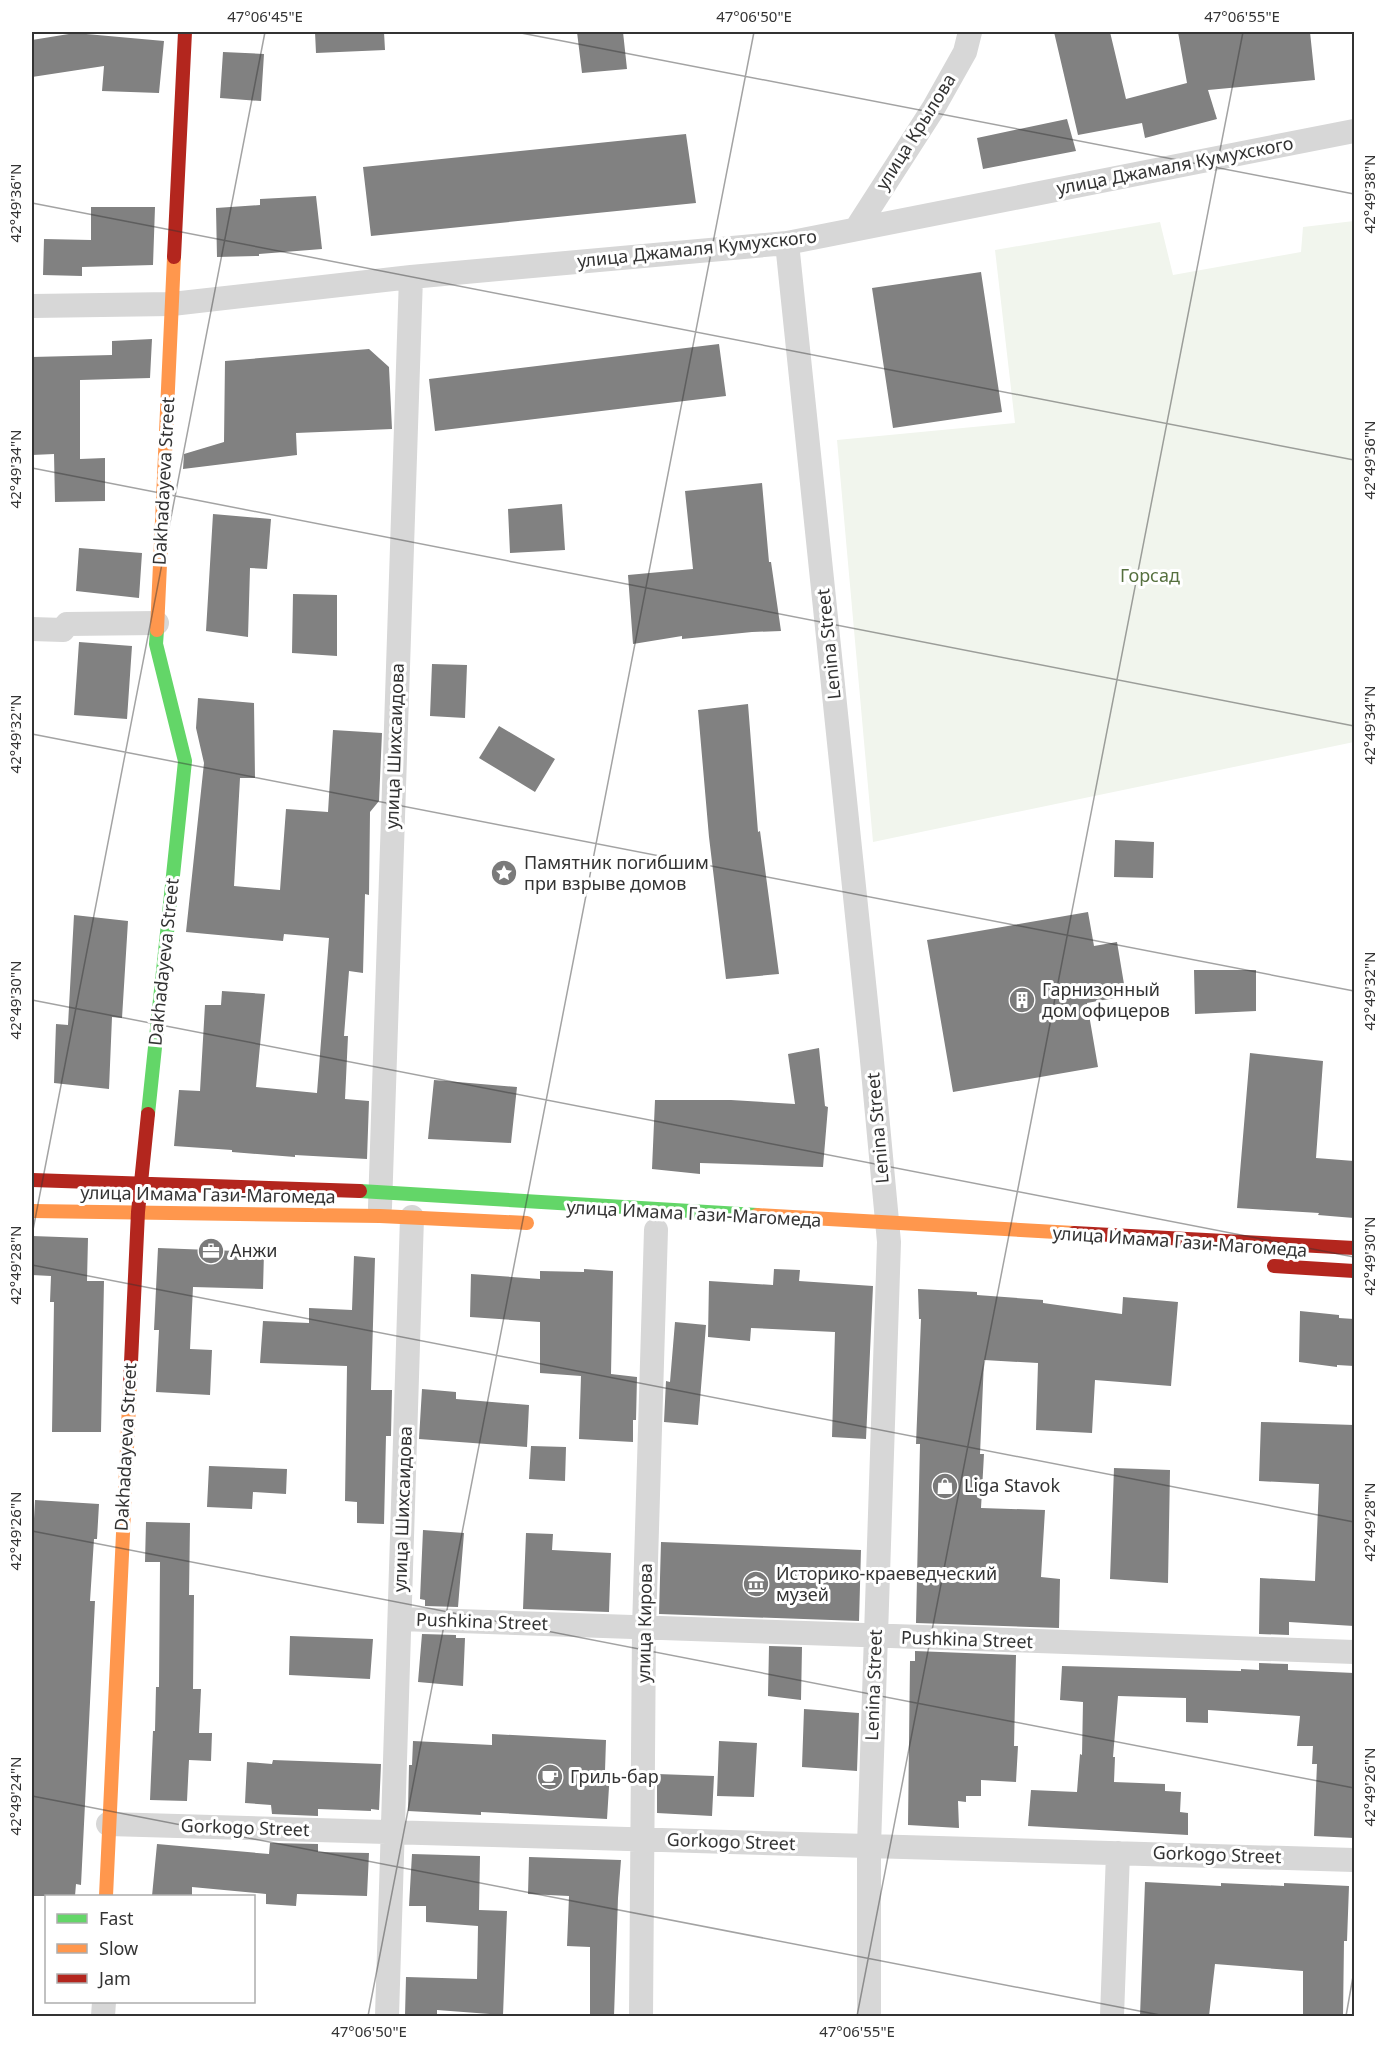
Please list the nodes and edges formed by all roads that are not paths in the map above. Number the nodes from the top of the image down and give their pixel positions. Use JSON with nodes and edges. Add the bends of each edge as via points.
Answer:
{"nodes":[{"id":1,"x":185,"y":32,"type":"edge"},
{"id":2,"x":970,"y":32,"type":"edge"},
{"id":3,"x":1354,"y":131,"type":"edge"},
{"id":4,"x":856,"y":229,"type":"junction"},
{"id":5,"x":787,"y":243,"type":"junction"},
{"id":6,"x":411,"y":277,"type":"junction"},
{"id":7,"x":171,"y":304,"type":"junction"},
{"id":8,"x":32,"y":306,"type":"edge"},
{"id":9,"x":157,"y":623,"type":"junction"},
{"id":10,"x":32,"y":629,"type":"edge"},
{"id":11,"x":32,"y":1180,"type":"edge"},
{"id":12,"x":140,"y":1185,"type":"junction"},
{"id":13,"x":380,"y":1192,"type":"junction"},
{"id":14,"x":32,"y":1211,"type":"edge"},
{"id":15,"x":138,"y":1212,"type":"junction"},
{"id":16,"x":380,"y":1216,"type":"junction"},
{"id":17,"x":412,"y":1217,"type":"junction"},
{"id":18,"x":540,"y":1224,"type":"dead end"},
{"id":19,"x":656,"y":1230,"type":"dead end"},
{"id":20,"x":888,"y":1237,"type":"junction"},
{"id":21,"x":1354,"y":1248,"type":"edge"},
{"id":22,"x":1259,"y":1265,"type":"dead end"},
{"id":23,"x":1354,"y":1271,"type":"edge"},
{"id":24,"x":400,"y":1619,"type":"junction"},
{"id":25,"x":644,"y":1628,"type":"junction"},
{"id":26,"x":876,"y":1637,"type":"junction"},
{"id":27,"x":1354,"y":1652,"type":"edge"},
{"id":28,"x":108,"y":1824,"type":"junction"},
{"id":29,"x":392,"y":1832,"type":"junction"},
{"id":30,"x":642,"y":1839,"type":"junction"},
{"id":31,"x":869,"y":1846,"type":"junction"},
{"id":32,"x":1118,"y":1852,"type":"junction"},
{"id":33,"x":1354,"y":1860,"type":"edge"},
{"id":34,"x":106,"y":1895,"type":"edge"},
{"id":35,"x":387,"y":2016,"type":"edge"},
{"id":36,"x":641,"y":2016,"type":"edge"},
{"id":37,"x":869,"y":2016,"type":"edge"},
{"id":38,"x":1112,"y":2016,"type":"edge"}],
"edges":[{"from":1,"to":7,"type":"main road","name":"Dakhadayeva Street"},
{"from":2,"to":4,"type":"street","name":"улица Крылова","via":[[965,52],[933,109]]},
{"from":3,"to":4,"type":"street","name":"улица Джамаля Кумухского"},
{"from":4,"to":5,"type":"street","name":"улица Джамаля Кумухского"},
{"from":5,"to":6,"type":"street","name":"улица Джамаля Кумухского"},
{"from":5,"to":20,"type":"street","name":"Lenina Street"},
{"from":6,"to":7,"type":"street","name":"улица Джамаля Кумухского"},
{"from":6,"to":13,"type":"street","name":"улица Шихсаидова"},
{"from":7,"to":8,"type":"street","name":"улица Джамаля Кумухского"},
{"from":7,"to":9,"type":"main road","name":"Dakhadayeva Street"},
{"from":9,"to":10,"type":"street","via":[[67,624],[63,630]]},
{"from":9,"to":12,"type":"main road","name":"Dakhadayeva Street","via":[[156,644],[185,761]]},
{"from":11,"to":12,"type":"main road"},
{"from":12,"to":13,"type":"main road"},
{"from":12,"to":15,"type":"main road","name":"Dakhadayeva Street"},
{"from":13,"to":16,"type":"street","name":"улица Шихсаидова"},
{"from":13,"to":20,"type":"main road"},
{"from":14,"to":15,"type":"main road","name":"улица Имама Гази-Магомеда"},
{"from":15,"to":16,"type":"main road","name":"улица Имама Гази-Магомеда"},
{"from":15,"to":28,"type":"main road","name":"Dakhadayeva Street"},
{"from":16,"to":17,"type":"main road","name":"улица Имама Гази-Магомеда"},
{"from":17,"to":18,"type":"main road","name":"улица Имама Гази-Магомеда"},
{"from":17,"to":24,"type":"street","name":"улица Шихсаидова"},
{"from":19,"to":25,"type":"street","name":"улица Кирова"},
{"from":20,"to":21,"type":"main road"},
{"from":20,"to":26,"type":"street","name":"Lenina Street"},
{"from":22,"to":23,"type":"main road","name":"улица Имама Гази-Магомеда"},
{"from":24,"to":25,"type":"street","name":"Pushkina Street"},
{"from":24,"to":29,"type":"street","name":"улица Шихсаидова"},
{"from":25,"to":26,"type":"street","name":"Pushkina Street"},
{"from":25,"to":30,"type":"street","name":"улица Кирова"},
{"from":26,"to":27,"type":"street","name":"Pushkina Street"},
{"from":26,"to":31,"type":"street","name":"Lenina Street"},
{"from":28,"to":29,"type":"street","name":"Gorkogo Street"},
{"from":28,"to":34,"type":"main road","name":"Dakhadayeva Street"},
{"from":29,"to":30,"type":"street","name":"Gorkogo Street"},
{"from":29,"to":35,"type":"street","name":"улица Шихсаидова"},
{"from":30,"to":31,"type":"street","name":"Gorkogo Street"},
{"from":30,"to":36,"type":"street","name":"улица Кирова"},
{"from":31,"to":32,"type":"street","name":"Gorkogo Street"},
{"from":31,"to":37,"type":"street","name":"Lenina Street"},
{"from":32,"to":33,"type":"street","name":"Gorkogo Street"},
{"from":32,"to":38,"type":"street"}]}
